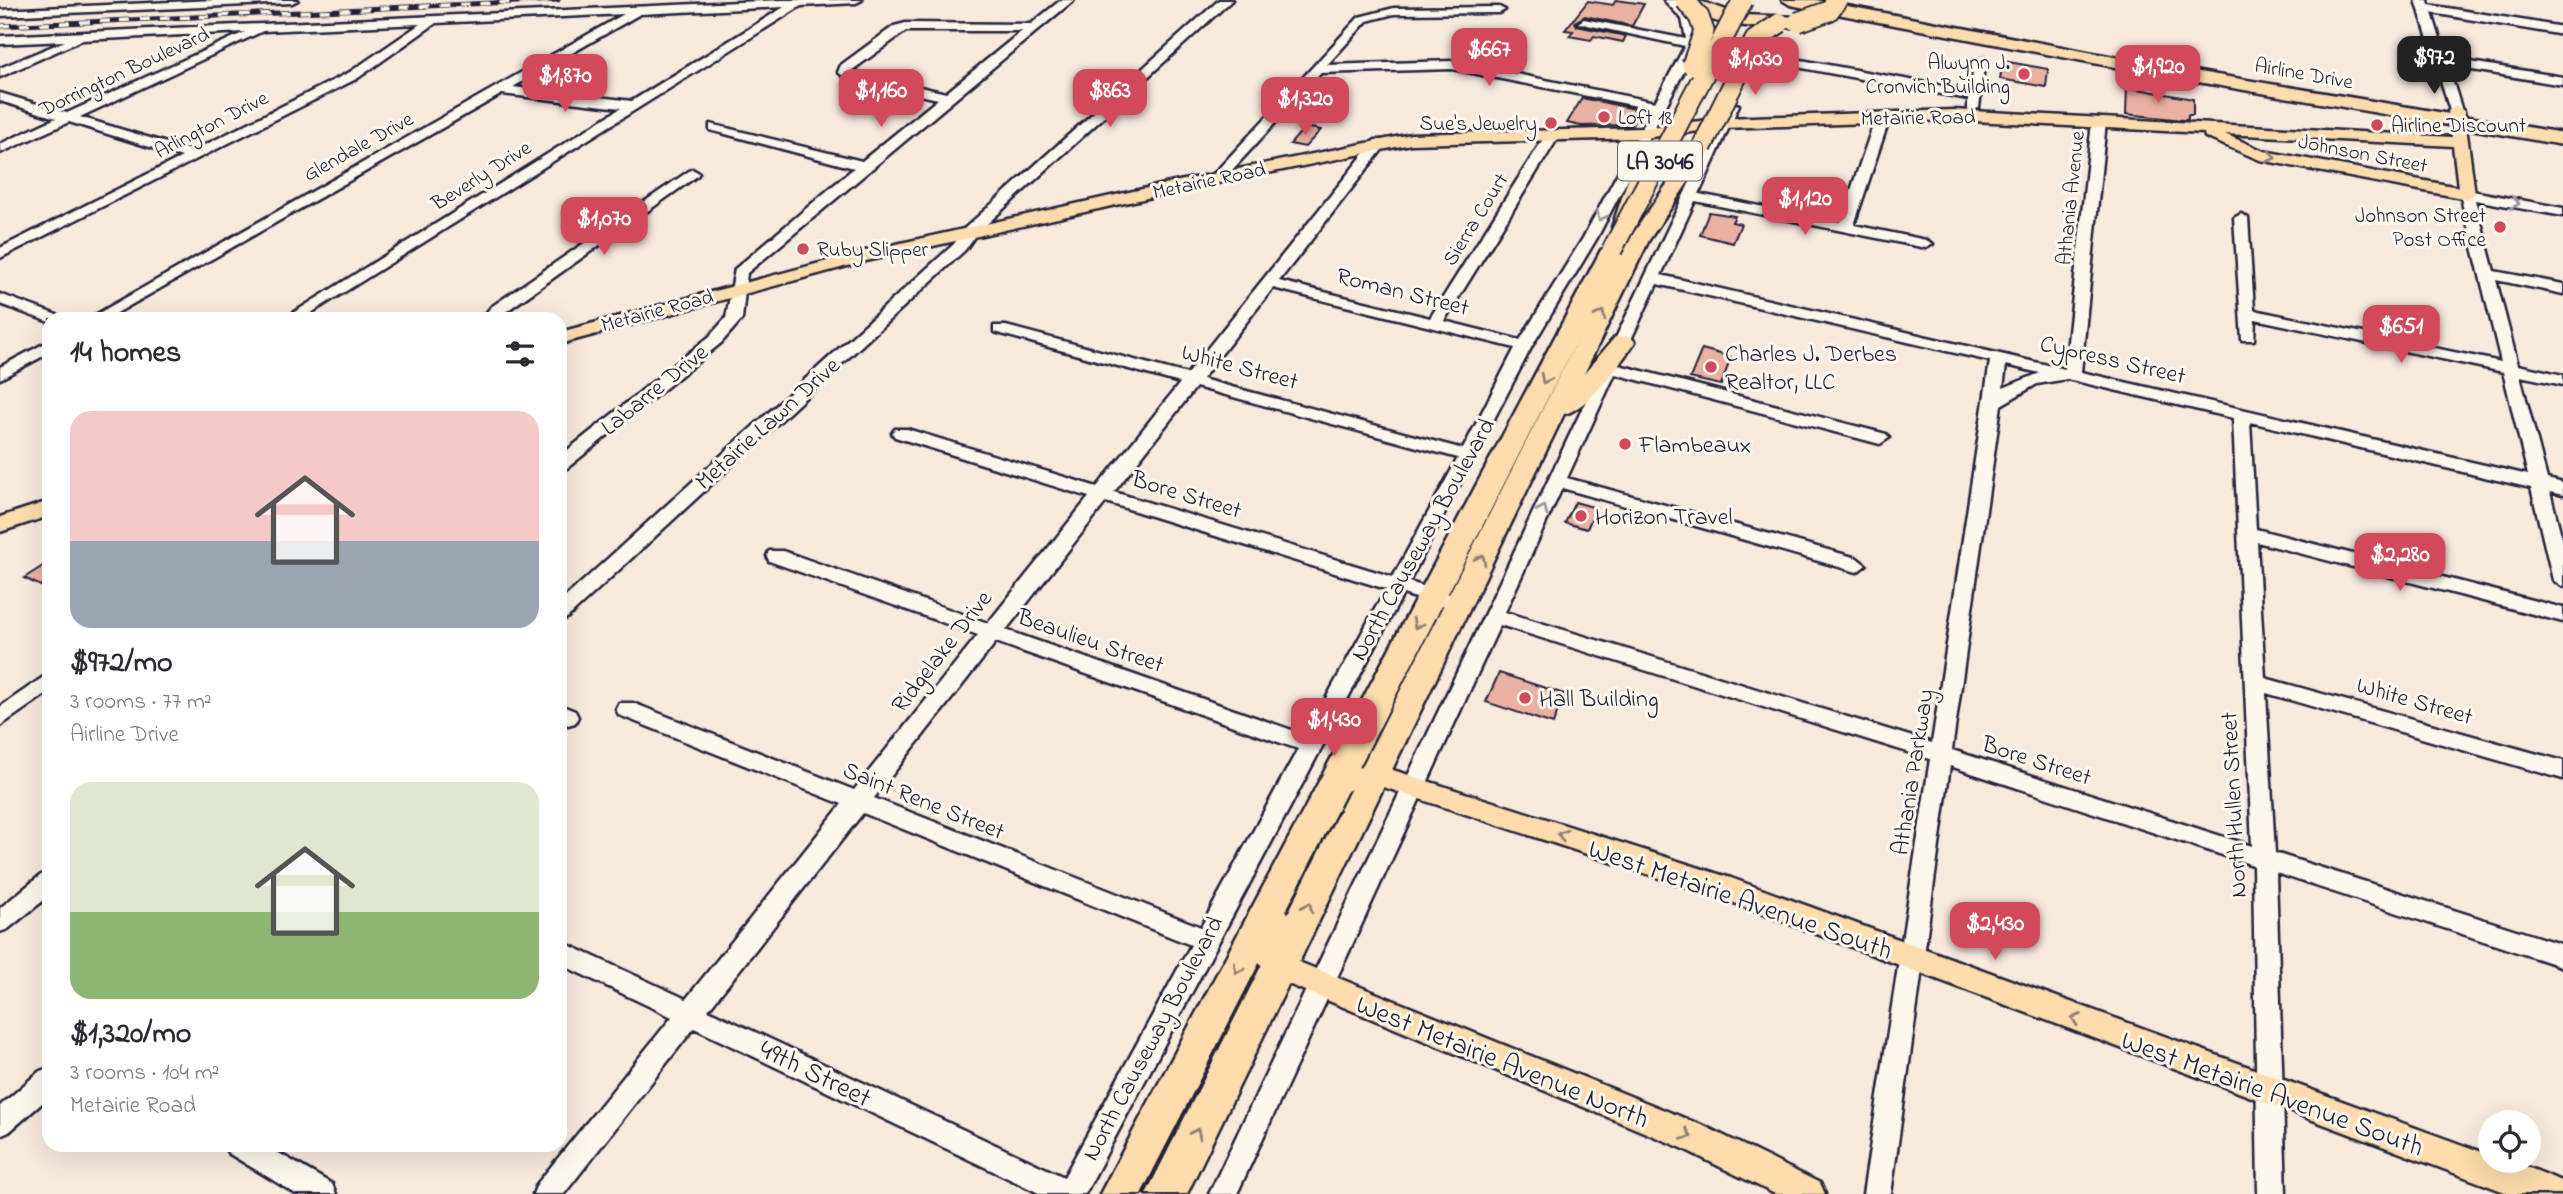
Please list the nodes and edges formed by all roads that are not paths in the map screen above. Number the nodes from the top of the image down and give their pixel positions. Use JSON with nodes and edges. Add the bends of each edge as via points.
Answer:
{"nodes":[{"id":1,"x":11,"y":0,"type":"edge"},
{"id":2,"x":190,"y":0,"type":"edge"},
{"id":3,"x":292,"y":0,"type":"edge"},
{"id":4,"x":856,"y":0,"type":"edge"},
{"id":5,"x":1068,"y":0,"type":"edge"},
{"id":6,"x":1226,"y":0,"type":"edge"},
{"id":7,"x":1670,"y":0,"type":"edge"},
{"id":8,"x":1685,"y":0,"type":"edge"},
{"id":9,"x":1743,"y":0,"type":"edge"},
{"id":10,"x":1757,"y":0,"type":"edge"},
{"id":11,"x":1790,"y":0,"type":"edge"},
{"id":12,"x":1838,"y":0,"type":"edge"},
{"id":13,"x":1882,"y":0,"type":"edge"},
{"id":14,"x":2422,"y":2,"type":"edge"},
{"id":15,"x":0,"y":3,"type":"edge"},
{"id":16,"x":799,"y":3,"type":"junction"},
{"id":17,"x":174,"y":5,"type":"junction"},
{"id":18,"x":639,"y":10,"type":"junction"},
{"id":19,"x":1499,"y":10,"type":"dead end"},
{"id":20,"x":0,"y":13,"type":"edge"},
{"id":21,"x":433,"y":20,"type":"junction"},
{"id":22,"x":1584,"y":23,"type":"dead end"},
{"id":23,"x":1795,"y":24,"type":"junction"},
{"id":24,"x":264,"y":27,"type":"junction"},
{"id":25,"x":1031,"y":28,"type":"junction"},
{"id":26,"x":2563,"y":31,"type":"edge"},
{"id":27,"x":90,"y":34,"type":"junction"},
{"id":28,"x":2064,"y":34,"type":"dead end"},
{"id":29,"x":0,"y":40,"type":"edge"},
{"id":30,"x":1692,"y":44,"type":"junction"},
{"id":31,"x":2176,"y":54,"type":"dead end"},
{"id":32,"x":1756,"y":55,"type":"junction"},
{"id":33,"x":1981,"y":61,"type":"dead end"},
{"id":34,"x":2441,"y":61,"type":"junction"},
{"id":35,"x":1319,"y":69,"type":"junction"},
{"id":36,"x":0,"y":74,"type":"edge"},
{"id":37,"x":2563,"y":81,"type":"edge"},
{"id":38,"x":502,"y":90,"type":"junction"},
{"id":39,"x":2334,"y":95,"type":"junction"},
{"id":40,"x":1974,"y":96,"type":"junction"},
{"id":41,"x":0,"y":97,"type":"edge"},
{"id":42,"x":946,"y":97,"type":"junction"},
{"id":43,"x":632,"y":105,"type":"junction"},
{"id":44,"x":1658,"y":106,"type":"junction"},
{"id":45,"x":1973,"y":116,"type":"junction"},
{"id":46,"x":2456,"y":116,"type":"junction"},
{"id":47,"x":1883,"y":117,"type":"junction"},
{"id":48,"x":68,"y":118,"type":"junction"},
{"id":49,"x":2098,"y":122,"type":"junction"},
{"id":50,"x":1724,"y":123,"type":"junction"},
{"id":51,"x":2160,"y":125,"type":"joint"},
{"id":52,"x":715,"y":127,"type":"dead end"},
{"id":53,"x":2563,"y":130,"type":"edge"},
{"id":54,"x":1643,"y":133,"type":"junction"},
{"id":55,"x":1552,"y":136,"type":"junction"},
{"id":56,"x":2239,"y":137,"type":"junction"},
{"id":57,"x":2563,"y":139,"type":"edge"},
{"id":58,"x":2460,"y":142,"type":"junction"},
{"id":59,"x":1380,"y":143,"type":"junction"},
{"id":60,"x":0,"y":149,"type":"edge"},
{"id":61,"x":194,"y":156,"type":"junction"},
{"id":62,"x":863,"y":166,"type":"junction"},
{"id":63,"x":692,"y":173,"type":"dead end"},
{"id":64,"x":1217,"y":178,"type":"junction"},
{"id":65,"x":2467,"y":194,"type":"junction"},
{"id":66,"x":1690,"y":196,"type":"junction"},
{"id":67,"x":2563,"y":212,"type":"edge"},
{"id":68,"x":2241,"y":219,"type":"dead end"},
{"id":69,"x":1846,"y":227,"type":"junction"},
{"id":70,"x":970,"y":230,"type":"junction"},
{"id":71,"x":1926,"y":244,"type":"dead end"},
{"id":72,"x":1625,"y":245,"type":"junction"},
{"id":73,"x":0,"y":254,"type":"edge"},
{"id":74,"x":2487,"y":274,"type":"junction"},
{"id":75,"x":1652,"y":278,"type":"junction"},
{"id":76,"x":1270,"y":283,"type":"junction"},
{"id":77,"x":736,"y":289,"type":"junction"},
{"id":78,"x":2563,"y":289,"type":"edge"},
{"id":79,"x":0,"y":299,"type":"edge"},
{"id":80,"x":109,"y":312,"type":"edge"},
{"id":81,"x":303,"y":312,"type":"edge"},
{"id":82,"x":494,"y":312,"type":"edge"},
{"id":83,"x":2247,"y":313,"type":"junction"},
{"id":84,"x":42,"y":315,"type":"edge"},
{"id":85,"x":1434,"y":324,"type":"junction"},
{"id":86,"x":1000,"y":329,"type":"dead end"},
{"id":87,"x":567,"y":336,"type":"edge"},
{"id":88,"x":2248,"y":337,"type":"dead end"},
{"id":89,"x":1623,"y":342,"type":"junction"},
{"id":90,"x":1524,"y":346,"type":"junction"},
{"id":91,"x":42,"y":350,"type":"edge"},
{"id":92,"x":1999,"y":358,"type":"junction"},
{"id":93,"x":1611,"y":368,"type":"junction"},
{"id":94,"x":2510,"y":369,"type":"junction"},
{"id":95,"x":0,"y":374,"type":"edge"},
{"id":96,"x":2073,"y":374,"type":"junction"},
{"id":97,"x":1190,"y":380,"type":"junction"},
{"id":98,"x":2563,"y":380,"type":"edge"},
{"id":99,"x":1995,"y":401,"type":"junction"},
{"id":100,"x":2241,"y":414,"type":"junction"},
{"id":101,"x":1549,"y":420,"type":"junction"},
{"id":102,"x":901,"y":433,"type":"dead end"},
{"id":103,"x":1880,"y":438,"type":"dead end"},
{"id":104,"x":1466,"y":455,"type":"junction"},
{"id":105,"x":567,"y":459,"type":"edge"},
{"id":106,"x":1557,"y":481,"type":"junction"},
{"id":107,"x":2539,"y":484,"type":"junction"},
{"id":108,"x":2563,"y":489,"type":"edge"},
{"id":109,"x":1099,"y":495,"type":"junction"},
{"id":110,"x":42,"y":510,"type":"edge"},
{"id":111,"x":0,"y":525,"type":"edge"},
{"id":112,"x":2247,"y":533,"type":"junction"},
{"id":113,"x":776,"y":556,"type":"dead end"},
{"id":114,"x":1857,"y":565,"type":"dead end"},
{"id":115,"x":2563,"y":580,"type":"edge"},
{"id":116,"x":1396,"y":585,"type":"junction"},
{"id":117,"x":1445,"y":600,"type":"junction"},
{"id":118,"x":567,"y":607,"type":"edge"},
{"id":119,"x":2563,"y":615,"type":"edge"},
{"id":120,"x":1493,"y":616,"type":"junction"},
{"id":121,"x":990,"y":632,"type":"junction"},
{"id":122,"x":2253,"y":682,"type":"junction"},
{"id":123,"x":42,"y":686,"type":"edge"},
{"id":124,"x":626,"y":709,"type":"dead end"},
{"id":125,"x":0,"y":718,"type":"edge"},
{"id":126,"x":1310,"y":745,"type":"junction"},
{"id":127,"x":1941,"y":757,"type":"junction"},
{"id":128,"x":2563,"y":770,"type":"edge"},
{"id":129,"x":1374,"y":774,"type":"junction"},
{"id":130,"x":1416,"y":787,"type":"junction"},
{"id":131,"x":1326,"y":800,"type":"junction"},
{"id":132,"x":856,"y":801,"type":"junction"},
{"id":133,"x":2264,"y":862,"type":"junction"},
{"id":134,"x":1284,"y":880,"type":"junction"},
{"id":135,"x":42,"y":888,"type":"edge"},
{"id":136,"x":0,"y":922,"type":"edge"},
{"id":137,"x":1204,"y":939,"type":"junction"},
{"id":138,"x":567,"y":955,"type":"edge"},
{"id":139,"x":2563,"y":956,"type":"edge"},
{"id":140,"x":1910,"y":957,"type":"junction"},
{"id":141,"x":1279,"y":967,"type":"junction"},
{"id":142,"x":1321,"y":985,"type":"junction"},
{"id":143,"x":690,"y":1012,"type":"junction"},
{"id":144,"x":42,"y":1086,"type":"edge"},
{"id":145,"x":2271,"y":1092,"type":"junction"},
{"id":146,"x":0,"y":1124,"type":"edge"},
{"id":147,"x":251,"y":1152,"type":"edge"},
{"id":148,"x":322,"y":1194,"type":"edge"},
{"id":149,"x":547,"y":1194,"type":"edge"},
{"id":150,"x":1070,"y":1194,"type":"edge"},
{"id":151,"x":1120,"y":1194,"type":"edge"},
{"id":152,"x":1166,"y":1194,"type":"edge"},
{"id":153,"x":1223,"y":1194,"type":"edge"},
{"id":154,"x":1809,"y":1194,"type":"edge"},
{"id":155,"x":1877,"y":1194,"type":"edge"},
{"id":156,"x":2272,"y":1194,"type":"edge"},
{"id":157,"x":2554,"y":1194,"type":"edge"}],
"edges":[{"from":1,"to":15,"type":"street"},
{"from":2,"to":17,"type":"street"},
{"from":3,"to":17,"type":"street"},
{"from":4,"to":16,"type":"street"},
{"from":5,"to":25,"type":"street"},
{"from":6,"to":70,"type":"street","name":"Metairie Lawn Drive"},
{"from":7,"to":30,"type":"street","via":[[1691,23]]},
{"from":8,"to":23,"type":"highway","bridge":true,"via":[[1734,19]]},
{"from":8,"to":72,"type":"highway","bridge":true,"via":[[1701,18],[1705,36],[1647,153]]},
{"from":9,"to":72,"type":"highway","name":"North Causeway Boulevard","number":"LA 3046","bridge":true},
{"from":10,"to":72,"type":"highway","name":"North Causeway Boulevard"},
{"from":11,"to":39,"type":"highway","name":"Airline Drive","via":[[1984,39]]},
{"from":12,"to":23,"type":"highway","bridge":true,"via":[[1829,11]]},
{"from":12,"to":39,"type":"highway","name":"Airline Drive"},
{"from":13,"to":28,"type":"highway"},
{"from":14,"to":26,"type":"street"},
{"from":14,"to":34,"type":"street"},
{"from":16,"to":18,"type":"street"},
{"from":16,"to":43,"type":"street","name":"Beverly Drive"},
{"from":17,"to":20,"type":"street"},
{"from":17,"to":27,"type":"street"},
{"from":18,"to":21,"type":"street"},
{"from":18,"to":38,"type":"street","name":"Glendale Drive"},
{"from":19,"to":35,"type":"street","via":[[1394,11],[1363,19]]},
{"from":21,"to":24,"type":"street"},
{"from":21,"to":61,"type":"street","name":"Arlington Drive","via":[[360,72]]},
{"from":22,"to":30,"type":"street"},
{"from":23,"to":32,"type":"street","via":[[1770,37]]},
{"from":23,"to":39,"type":"highway","via":[[1874,27],[2250,93]]},
{"from":23,"to":72,"type":"highway","bridge":true,"via":[[1755,40],[1702,147]]},
{"from":24,"to":27,"type":"street"},
{"from":24,"to":48,"type":"street","name":"Dorrington Boulevard"},
{"from":25,"to":42,"type":"street"},
{"from":25,"to":42,"type":"street","via":[[898,29],[845,68],[851,76]]},
{"from":27,"to":29,"type":"street"},
{"from":27,"to":36,"type":"street"},
{"from":30,"to":32,"type":"street"},
{"from":30,"to":44,"type":"street","name":"North Causeway Boulevard"},
{"from":31,"to":39,"type":"highway"},
{"from":32,"to":40,"type":"street"},
{"from":32,"to":50,"type":"street"},
{"from":33,"to":40,"type":"street"},
{"from":34,"to":37,"type":"street"},
{"from":34,"to":46,"type":"street"},
{"from":35,"to":44,"type":"street","via":[[1452,65]]},
{"from":35,"to":64,"type":"street"},
{"from":38,"to":43,"type":"street"},
{"from":38,"to":80,"type":"street","name":"Glendale Drive"},
{"from":39,"to":46,"type":"highway","name":"Airline Drive"},
{"from":40,"to":45,"type":"street"},
{"from":41,"to":48,"type":"street"},
{"from":42,"to":62,"type":"street"},
{"from":43,"to":81,"type":"street","name":"Beverly Drive"},
{"from":44,"to":54,"type":"street","name":"North Causeway Boulevard"},
{"from":45,"to":47,"type":"main road","name":"Metairie Road"},
{"from":45,"to":49,"type":"main road","name":"Metairie Road"},
{"from":46,"to":53,"type":"highway","name":"Airline Drive"},
{"from":46,"to":57,"type":"highway","name":"Airline Drive"},
{"from":46,"to":58,"type":"main road"},
{"from":47,"to":50,"type":"main road","name":"Metairie Road"},
{"from":47,"to":69,"type":"street"},
{"from":48,"to":60,"type":"street","name":"Dorrington Boulevard"},
{"from":48,"to":61,"type":"street"},
{"from":49,"to":51,"type":"main road","name":"Metairie Road"},
{"from":49,"to":96,"type":"street","name":"Athania Avenue"},
{"from":50,"to":54,"type":"main road","name":"Metairie Road"},
{"from":50,"to":66,"type":"street"},
{"from":51,"to":56,"type":"main road","name":"Johnson Street"},
{"from":52,"to":62,"type":"street"},
{"from":54,"to":55,"type":"main road","name":"Metairie Road"},
{"from":54,"to":90,"type":"street","name":"North Causeway Boulevard","one_way":true,"via":[[1590,238]]},
{"from":55,"to":59,"type":"main road","name":"Metairie Road"},
{"from":55,"to":85,"type":"street","name":"Sierra Court"},
{"from":56,"to":58,"type":"main road"},
{"from":56,"to":65,"type":"main road","name":"Johnson Street","one_way":true,"via":[[2271,157]]},
{"from":58,"to":65,"type":"main road"},
{"from":59,"to":64,"type":"main road","name":"Metairie Road"},
{"from":59,"to":76,"type":"street","name":"Ridgelake Drive"},
{"from":61,"to":73,"type":"street","name":"Arlington Drive"},
{"from":62,"to":77,"type":"street","via":[[740,272]]},
{"from":63,"to":82,"type":"street"},
{"from":64,"to":70,"type":"main road","name":"Metairie Road"},
{"from":65,"to":67,"type":"street","name":"Johnson Street","one_way":true},
{"from":65,"to":74,"type":"street"},
{"from":66,"to":69,"type":"street"},
{"from":66,"to":75,"type":"street"},
{"from":68,"to":83,"type":"street"},
{"from":69,"to":71,"type":"street"},
{"from":70,"to":77,"type":"main road","name":"Metairie Road"},
{"from":70,"to":118,"type":"street","name":"Metairie Lawn Drive","via":[[961,247]]},
{"from":101,"to":72,"type":"highway","name":"North Causeway Boulevard","one_way":true},
{"from":72,"to":117,"type":"highway","name":"North Causeway Boulevard","one_way":true},
{"from":74,"to":78,"type":"street"},
{"from":74,"to":94,"type":"street"},
{"from":75,"to":89,"type":"street"},
{"from":75,"to":92,"type":"street","name":"Cypress Street"},
{"from":76,"to":85,"type":"street","name":"Roman Street"},
{"from":76,"to":97,"type":"street","name":"Ridgelake Drive"},
{"from":77,"to":87,"type":"main road","name":"Metairie Road"},
{"from":77,"to":105,"type":"street","name":"Labarre Drive","via":[[734,319],[715,340]]},
{"from":79,"to":84,"type":"street"},
{"from":83,"to":88,"type":"street"},
{"from":83,"to":94,"type":"street"},
{"from":85,"to":90,"type":"street","name":"Roman Street"},
{"from":86,"to":97,"type":"street","name":"White Street"},
{"from":89,"to":93,"type":"street"},
{"from":89,"to":101,"type":"highway","via":[[1578,396]]},
{"from":90,"to":104,"type":"street","name":"North Causeway Boulevard"},
{"from":91,"to":95,"type":"street"},
{"from":92,"to":96,"type":"street","name":"Cypress Street"},
{"from":92,"to":99,"type":"street","name":"Athania Parkway"},
{"from":93,"to":103,"type":"street"},
{"from":93,"to":106,"type":"street"},
{"from":94,"to":98,"type":"street"},
{"from":94,"to":107,"type":"street"},
{"from":96,"to":99,"type":"street","via":[[2019,384]]},
{"from":96,"to":100,"type":"street","name":"Cypress Street"},
{"from":97,"to":104,"type":"street","name":"White Street"},
{"from":97,"to":109,"type":"street","name":"Ridgelake Drive"},
{"from":99,"to":127,"type":"street","name":"Athania Parkway"},
{"from":100,"to":107,"type":"street","name":"Cypress Street"},
{"from":100,"to":112,"type":"street","name":"North Hullen Street"},
{"from":117,"to":101,"type":"highway","name":"North Causeway Boulevard","one_way":true},
{"from":102,"to":109,"type":"street","name":"Bore Street"},
{"from":104,"to":116,"type":"street","name":"North Causeway Boulevard"},
{"from":106,"to":114,"type":"street"},
{"from":120,"to":106,"type":"street","one_way":true},
{"from":107,"to":108,"type":"street","name":"Cypress Street"},
{"from":107,"to":115,"type":"street"},
{"from":109,"to":116,"type":"street","name":"Bore Street"},
{"from":109,"to":121,"type":"street","name":"Ridgelake Drive"},
{"from":110,"to":111,"type":"main road"},
{"from":112,"to":119,"type":"street"},
{"from":112,"to":122,"type":"street","name":"North Hullen Street"},
{"from":113,"to":121,"type":"street","name":"Beaulieu Street"},
{"from":116,"to":117,"type":"street","name":"Bore Street"},
{"from":116,"to":126,"type":"street","name":"North Causeway Boulevard"},
{"from":117,"to":129,"type":"highway","name":"North Causeway Boulevard"},
{"from":117,"to":131,"type":"highway","name":"North Causeway Boulevard","one_way":true},
{"from":120,"to":127,"type":"street","name":"Bore Street"},
{"from":120,"to":130,"type":"street"},
{"from":121,"to":126,"type":"street","name":"Beaulieu Street"},
{"from":121,"to":132,"type":"street","name":"Ridgelake Drive"},
{"from":122,"to":128,"type":"street","name":"White Street"},
{"from":122,"to":133,"type":"street","name":"North Hullen Street"},
{"from":123,"to":125,"type":"street"},
{"from":124,"to":132,"type":"street","name":"Saint Rene Street"},
{"from":126,"to":137,"type":"street","name":"North Causeway Boulevard"},
{"from":127,"to":133,"type":"street","name":"Bore Street"},
{"from":127,"to":140,"type":"street","name":"Athania Parkway"},
{"from":129,"to":130,"type":"main road","name":"West Metairie Avenue South"},
{"from":129,"to":131,"type":"main road","name":"West Metairie Avenue South","via":[[1341,780]]},
{"from":141,"to":129,"type":"highway","name":"North Causeway Boulevard","one_way":true},
{"from":140,"to":130,"type":"main road","name":"West Metairie Avenue South","one_way":true,"via":[[1731,890]]},
{"from":130,"to":142,"type":"street"},
{"from":131,"to":134,"type":"highway","name":"North Causeway Boulevard"},
{"from":132,"to":137,"type":"street","name":"Saint Rene Street"},
{"from":132,"to":143,"type":"street","name":"Ridgelake Drive"},
{"from":133,"to":139,"type":"street","name":"Bore Street"},
{"from":133,"to":145,"type":"street","name":"North Hullen Street"},
{"from":134,"to":141,"type":"main road","via":[[1270,929],[1269,956]]},
{"from":134,"to":151,"type":"highway","name":"North Causeway Boulevard","one_way":true},
{"from":135,"to":136,"type":"street"},
{"from":137,"to":150,"type":"street","name":"North Causeway Boulevard"},
{"from":138,"to":143,"type":"street","name":"49th Street"},
{"from":145,"to":140,"type":"main road","name":"West Metairie Avenue South","one_way":true},
{"from":140,"to":155,"type":"street","name":"Athania Parkway"},
{"from":141,"to":142,"type":"main road","name":"West Metairie Avenue North"},
{"from":152,"to":141,"type":"highway","name":"North Causeway Boulevard","one_way":true},
{"from":142,"to":153,"type":"street"},
{"from":142,"to":154,"type":"main road","name":"West Metairie Avenue North","one_way":true,"via":[[1693,1138]]},
{"from":143,"to":149,"type":"street","name":"Ridgelake Drive"},
{"from":143,"to":150,"type":"street","name":"49th Street"},
{"from":144,"to":146,"type":"street"},
{"from":145,"to":156,"type":"street","name":"North Hullen Street"},
{"from":145,"to":157,"type":"main road","name":"West Metairie Avenue South"},
{"from":147,"to":148,"type":"street"}]}
